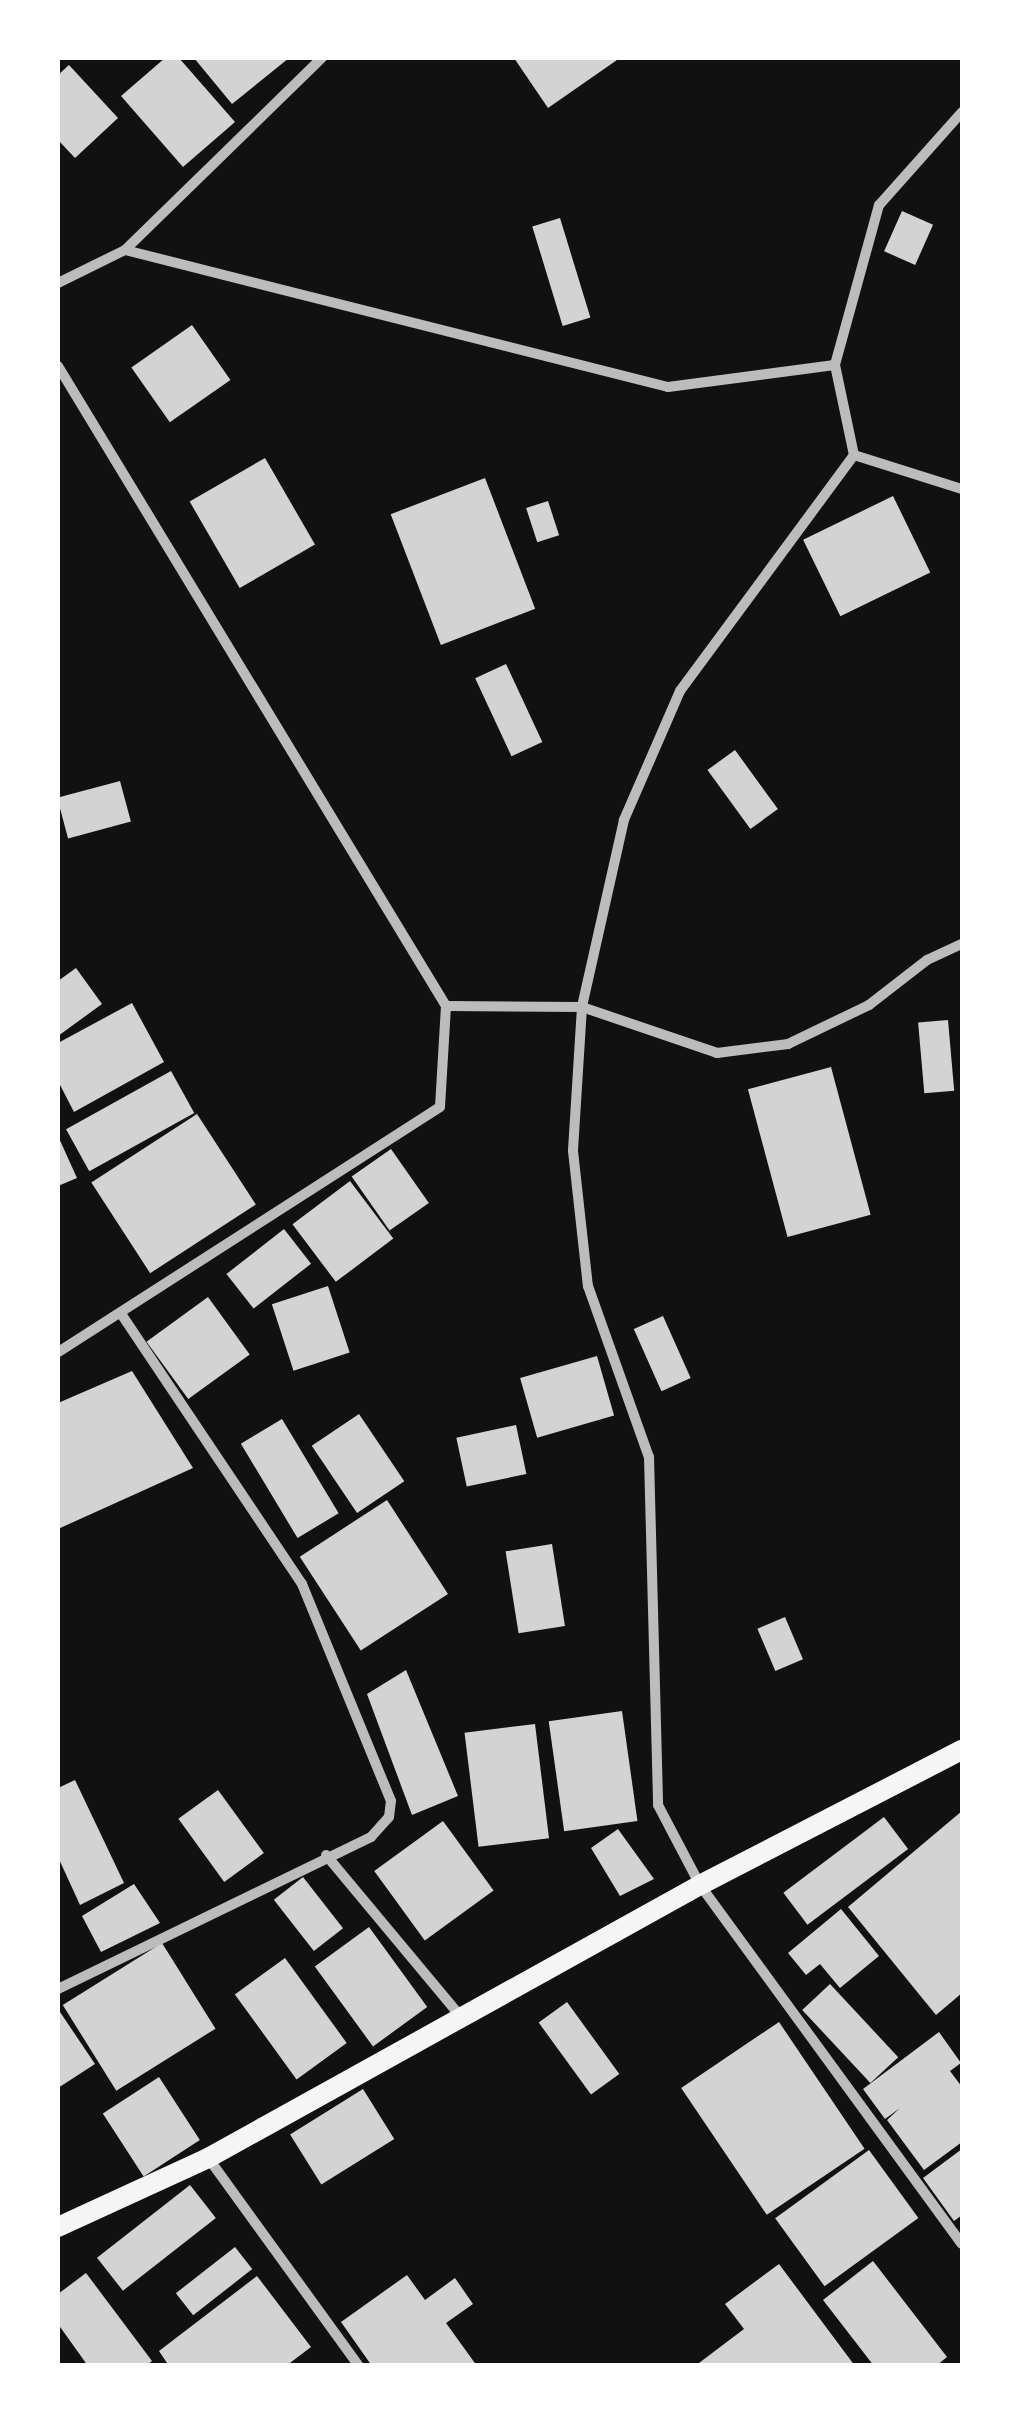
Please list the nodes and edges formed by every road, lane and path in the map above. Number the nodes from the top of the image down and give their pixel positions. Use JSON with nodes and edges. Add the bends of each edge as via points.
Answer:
{"nodes":[{"id":1,"x":322,"y":58,"type":"edge"},
{"id":2,"x":962,"y":112,"type":"edge"},
{"id":3,"x":125,"y":250,"type":"junction"},
{"id":4,"x":58,"y":283,"type":"edge"},
{"id":5,"x":835,"y":365,"type":"junction"},
{"id":6,"x":58,"y":366,"type":"edge"},
{"id":7,"x":854,"y":455,"type":"junction"},
{"id":8,"x":962,"y":490,"type":"edge"},
{"id":9,"x":962,"y":944,"type":"edge"},
{"id":10,"x":446,"y":1006,"type":"junction"},
{"id":11,"x":582,"y":1007,"type":"junction"},
{"id":12,"x":122,"y":1315,"type":"junction"},
{"id":13,"x":58,"y":1352,"type":"edge"},
{"id":14,"x":962,"y":1750,"type":"edge"},
{"id":15,"x":326,"y":1855,"type":"junction"},
{"id":16,"x":700,"y":1885,"type":"junction"},
{"id":17,"x":58,"y":1989,"type":"edge"},
{"id":18,"x":460,"y":2016,"type":"junction"},
{"id":19,"x":208,"y":2158,"type":"junction"},
{"id":20,"x":58,"y":2227,"type":"edge"},
{"id":21,"x":962,"y":2244,"type":"edge"},
{"id":22,"x":359,"y":2366,"type":"edge"}],
"edges":[{"from":1,"to":3,"type":"street"},
{"from":2,"to":5,"type":"street","via":[[879,205]]},
{"from":3,"to":4,"type":"street"},
{"from":3,"to":5,"type":"street","via":[[668,387]]},
{"from":5,"to":7,"type":"street"},
{"from":6,"to":10,"type":"street"},
{"from":7,"to":8,"type":"street"},
{"from":7,"to":11,"type":"street","via":[[680,691],[624,820]]},
{"from":9,"to":11,"type":"street","via":[[926,960],[869,1005],[788,1044],[717,1053]]},
{"from":10,"to":11,"type":"street"},
{"from":10,"to":12,"type":"street","via":[[440,1108]]},
{"from":11,"to":16,"type":"street","via":[[572,1151],[588,1286],[649,1457],[658,1805]]},
{"from":12,"to":13,"type":"street"},
{"from":12,"to":15,"type":"street","via":[[302,1584],[390,1801],[389,1817],[371,1837]]},
{"from":14,"to":16,"type":"main road"},
{"from":15,"to":17,"type":"street"},
{"from":15,"to":18,"type":"street"},
{"from":16,"to":18,"type":"main road"},
{"from":16,"to":21,"type":"street"},
{"from":18,"to":19,"type":"main road"},
{"from":19,"to":20,"type":"main road"},
{"from":19,"to":22,"type":"street"}]}
